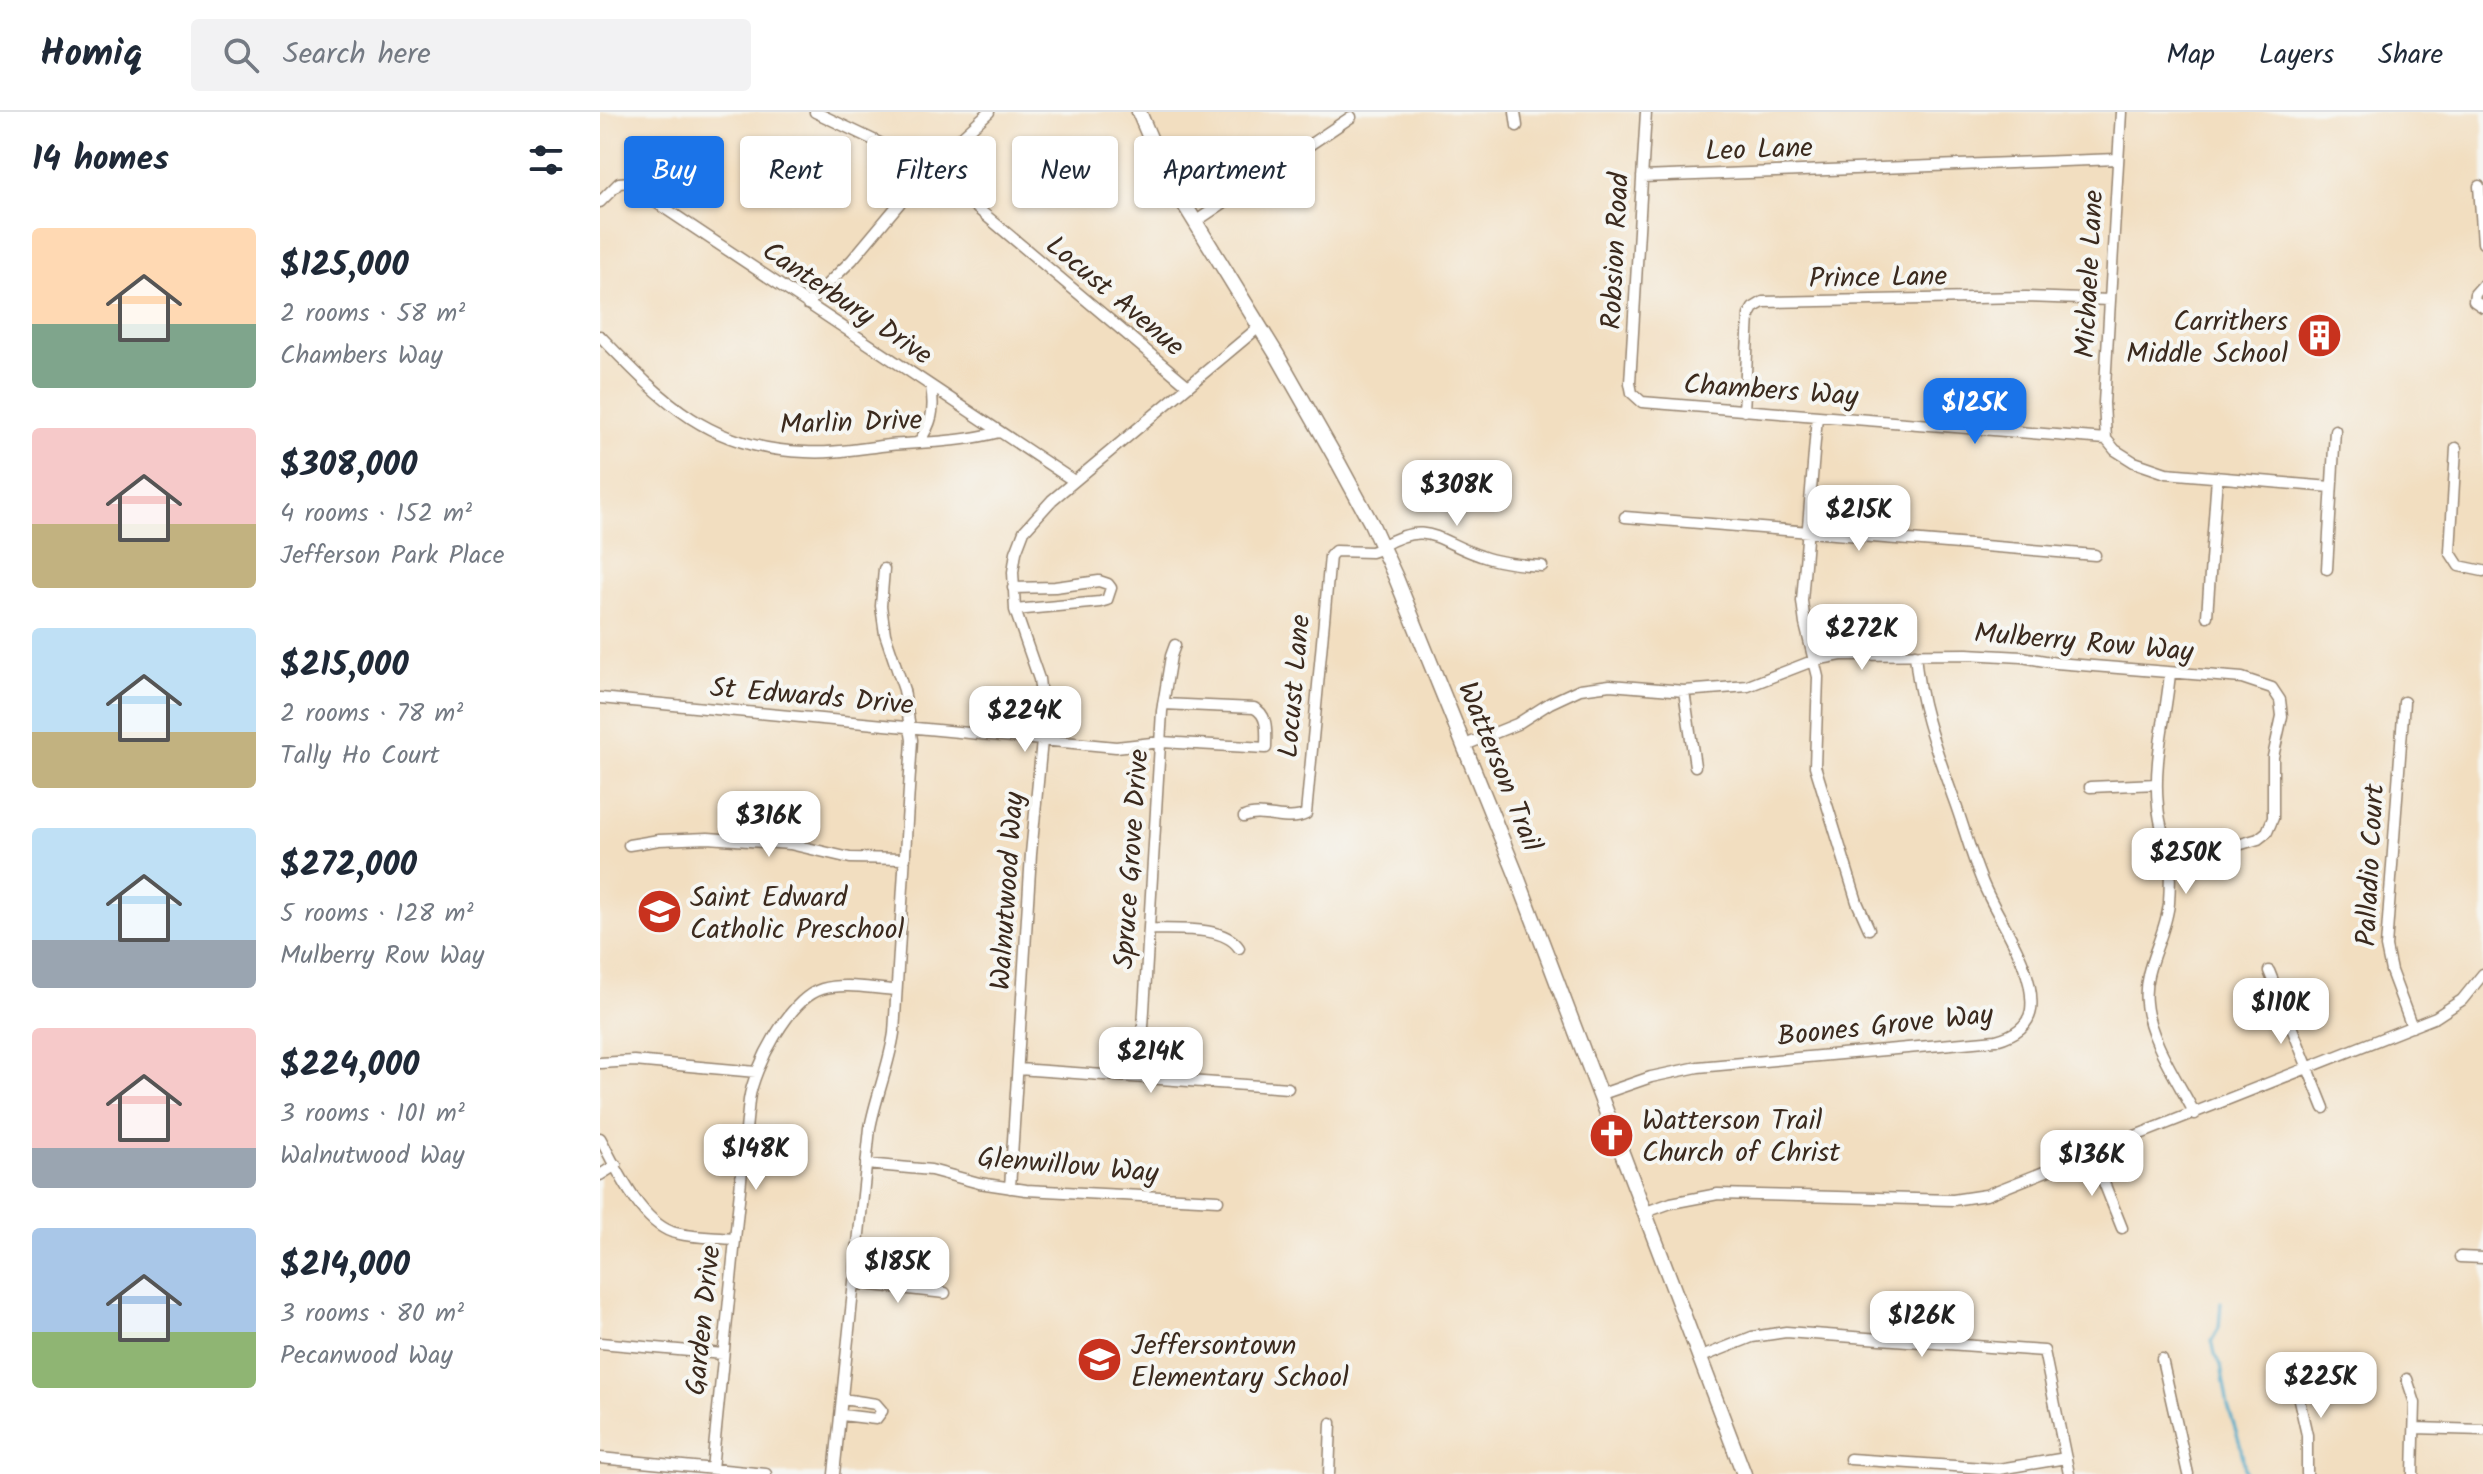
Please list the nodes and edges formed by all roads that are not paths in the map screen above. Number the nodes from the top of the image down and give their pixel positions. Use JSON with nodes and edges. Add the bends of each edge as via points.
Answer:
{"nodes":[{"id":1,"x":815,"y":112,"type":"edge"},
{"id":2,"x":989,"y":112,"type":"edge"},
{"id":3,"x":1139,"y":112,"type":"edge"},
{"id":4,"x":1515,"y":112,"type":"edge"},
{"id":5,"x":1646,"y":112,"type":"edge"},
{"id":6,"x":2121,"y":112,"type":"edge"},
{"id":7,"x":1351,"y":117,"type":"dead end"},
{"id":8,"x":1517,"y":126,"type":"dead end"},
{"id":9,"x":963,"y":136,"type":"edge"},
{"id":10,"x":867,"y":138,"type":"edge"},
{"id":11,"x":2118,"y":159,"type":"junction"},
{"id":12,"x":1642,"y":177,"type":"junction"},
{"id":13,"x":2479,"y":186,"type":"dead end"},
{"id":14,"x":600,"y":202,"type":"edge"},
{"id":15,"x":896,"y":208,"type":"edge"},
{"id":16,"x":977,"y":208,"type":"edge"},
{"id":17,"x":1195,"y":222,"type":"junction"},
{"id":18,"x":2483,"y":243,"type":"edge"},
{"id":19,"x":2483,"y":285,"type":"edge"},
{"id":20,"x":2110,"y":300,"type":"junction"},
{"id":21,"x":807,"y":304,"type":"junction"},
{"id":22,"x":2483,"y":307,"type":"edge"},
{"id":23,"x":1259,"y":327,"type":"junction"},
{"id":24,"x":600,"y":336,"type":"edge"},
{"id":25,"x":1187,"y":385,"type":"junction"},
{"id":26,"x":931,"y":387,"type":"junction"},
{"id":27,"x":1632,"y":393,"type":"joint"},
{"id":28,"x":1744,"y":411,"type":"junction"},
{"id":29,"x":1817,"y":416,"type":"junction"},
{"id":30,"x":2335,"y":430,"type":"dead end"},
{"id":31,"x":999,"y":432,"type":"junction"},
{"id":32,"x":2106,"y":439,"type":"junction"},
{"id":33,"x":918,"y":443,"type":"junction"},
{"id":34,"x":2456,"y":448,"type":"dead end"},
{"id":35,"x":2217,"y":477,"type":"junction"},
{"id":36,"x":1074,"y":481,"type":"junction"},
{"id":37,"x":2331,"y":487,"type":"junction"},
{"id":38,"x":1625,"y":517,"type":"dead end"},
{"id":39,"x":1807,"y":532,"type":"junction"},
{"id":40,"x":1383,"y":547,"type":"junction"},
{"id":41,"x":2095,"y":555,"type":"dead end"},
{"id":42,"x":1542,"y":566,"type":"dead end"},
{"id":43,"x":884,"y":569,"type":"dead end"},
{"id":44,"x":2327,"y":569,"type":"dead end"},
{"id":45,"x":2483,"y":571,"type":"edge"},
{"id":46,"x":1013,"y":588,"type":"junction"},
{"id":47,"x":1015,"y":610,"type":"junction"},
{"id":48,"x":2207,"y":616,"type":"dead end"},
{"id":49,"x":1175,"y":645,"type":"dead end"},
{"id":50,"x":1915,"y":654,"type":"junction"},
{"id":51,"x":1815,"y":660,"type":"junction"},
{"id":52,"x":2170,"y":673,"type":"junction"},
{"id":53,"x":1684,"y":691,"type":"junction"},
{"id":54,"x":600,"y":698,"type":"edge"},
{"id":55,"x":2404,"y":702,"type":"dead end"},
{"id":56,"x":1163,"y":704,"type":"junction"},
{"id":57,"x":911,"y":728,"type":"junction"},
{"id":58,"x":1042,"y":739,"type":"junction"},
{"id":59,"x":1161,"y":742,"type":"junction"},
{"id":60,"x":1465,"y":745,"type":"junction"},
{"id":61,"x":1695,"y":766,"type":"dead end"},
{"id":62,"x":2157,"y":784,"type":"junction"},
{"id":63,"x":2090,"y":787,"type":"dead end"},
{"id":64,"x":1244,"y":817,"type":"dead end"},
{"id":65,"x":629,"y":845,"type":"dead end"},
{"id":66,"x":2167,"y":849,"type":"junction"},
{"id":67,"x":905,"y":859,"type":"junction"},
{"id":68,"x":1150,"y":929,"type":"junction"},
{"id":69,"x":1869,"y":929,"type":"dead end"},
{"id":70,"x":1239,"y":948,"type":"dead end"},
{"id":71,"x":2269,"y":971,"type":"dead end"},
{"id":72,"x":2483,"y":974,"type":"edge"},
{"id":73,"x":896,"y":990,"type":"junction"},
{"id":74,"x":2412,"y":1027,"type":"junction"},
{"id":75,"x":600,"y":1063,"type":"edge"},
{"id":76,"x":2308,"y":1068,"type":"junction"},
{"id":77,"x":1018,"y":1069,"type":"junction"},
{"id":78,"x":756,"y":1072,"type":"junction"},
{"id":79,"x":1140,"y":1077,"type":"junction"},
{"id":80,"x":1288,"y":1088,"type":"dead end"},
{"id":81,"x":1599,"y":1095,"type":"junction"},
{"id":82,"x":2324,"y":1108,"type":"dead end"},
{"id":83,"x":2195,"y":1114,"type":"junction"},
{"id":84,"x":600,"y":1138,"type":"edge"},
{"id":85,"x":2093,"y":1155,"type":"junction"},
{"id":86,"x":866,"y":1164,"type":"junction"},
{"id":87,"x":616,"y":1165,"type":"junction"},
{"id":88,"x":600,"y":1175,"type":"edge"},
{"id":89,"x":1010,"y":1188,"type":"junction"},
{"id":90,"x":1218,"y":1200,"type":"dead end"},
{"id":91,"x":1643,"y":1213,"type":"junction"},
{"id":92,"x":2122,"y":1228,"type":"dead end"},
{"id":93,"x":734,"y":1239,"type":"junction"},
{"id":94,"x":2460,"y":1257,"type":"dead end"},
{"id":95,"x":2483,"y":1258,"type":"edge"},
{"id":96,"x":854,"y":1283,"type":"junction"},
{"id":97,"x":945,"y":1293,"type":"dead end"},
{"id":98,"x":600,"y":1343,"type":"edge"},
{"id":99,"x":723,"y":1354,"type":"junction"},
{"id":100,"x":1699,"y":1358,"type":"junction"},
{"id":101,"x":2162,"y":1359,"type":"dead end"},
{"id":102,"x":2292,"y":1369,"type":"dead end"},
{"id":103,"x":2407,"y":1379,"type":"dead end"},
{"id":104,"x":843,"y":1399,"type":"junction"},
{"id":105,"x":842,"y":1415,"type":"junction"},
{"id":106,"x":1331,"y":1423,"type":"dead end"},
{"id":107,"x":2415,"y":1428,"type":"junction"},
{"id":108,"x":2483,"y":1430,"type":"edge"},
{"id":109,"x":600,"y":1458,"type":"edge"},
{"id":110,"x":2066,"y":1458,"type":"junction"},
{"id":111,"x":1850,"y":1459,"type":"dead end"},
{"id":112,"x":712,"y":1469,"type":"junction"},
{"id":113,"x":766,"y":1474,"type":"edge"},
{"id":114,"x":834,"y":1474,"type":"edge"},
{"id":115,"x":1329,"y":1474,"type":"edge"},
{"id":116,"x":1744,"y":1474,"type":"edge"},
{"id":117,"x":2069,"y":1474,"type":"edge"},
{"id":118,"x":2188,"y":1474,"type":"edge"},
{"id":119,"x":2307,"y":1474,"type":"edge"},
{"id":120,"x":2413,"y":1474,"type":"edge"}],
"edges":[{"from":1,"to":10,"type":"street","name":"Locust Avenue"},
{"from":2,"to":9,"type":"street"},
{"from":3,"to":17,"type":"main road","name":"Watterson Trail","via":[[1156,155]]},
{"from":4,"to":8,"type":"street"},
{"from":5,"to":12,"type":"street","name":"Robsion Road"},
{"from":6,"to":11,"type":"street","name":"Michaele Lane"},
{"from":7,"to":17,"type":"street"},
{"from":11,"to":12,"type":"street","name":"Leo Lane"},
{"from":11,"to":20,"type":"street","name":"Michaele Lane"},
{"from":12,"to":27,"type":"street","name":"Robsion Road"},
{"from":13,"to":18,"type":"street"},
{"from":14,"to":21,"type":"street","name":"Canterbury Drive","via":[[619,183],[630,182]]},
{"from":15,"to":21,"type":"street"},
{"from":16,"to":25,"type":"street","name":"Locust Avenue"},
{"from":17,"to":23,"type":"main road","name":"Watterson Trail"},
{"from":19,"to":22,"type":"street","via":[[2474,301]]},
{"from":20,"to":28,"type":"street","name":"Prince Lane","via":[[1763,302],[1749,315]]},
{"from":20,"to":32,"type":"street","name":"Michaele Lane"},
{"from":21,"to":26,"type":"street","name":"Canterbury Drive"},
{"from":23,"to":25,"type":"street","name":"Walnutwood Way"},
{"from":23,"to":40,"type":"main road","name":"Watterson Trail"},
{"from":24,"to":33,"type":"street","name":"Marlin Drive","via":[[670,405],[750,445],[806,453]]},
{"from":25,"to":36,"type":"street","name":"Walnutwood Way"},
{"from":26,"to":31,"type":"street","name":"Canterbury Drive"},
{"from":26,"to":33,"type":"street","via":[[931,421]]},
{"from":27,"to":28,"type":"street","name":"Chambers Way","via":[[1646,404]]},
{"from":28,"to":29,"type":"street","name":"Chambers Way"},
{"from":29,"to":32,"type":"street","name":"Chambers Way"},
{"from":29,"to":39,"type":"street"},
{"from":30,"to":37,"type":"street"},
{"from":31,"to":33,"type":"street","name":"Marlin Drive"},
{"from":31,"to":36,"type":"street","name":"Canterbury Drive"},
{"from":32,"to":35,"type":"street","via":[[2147,468]]},
{"from":34,"to":45,"type":"street","via":[[2450,552],[2459,566]]},
{"from":35,"to":37,"type":"street"},
{"from":35,"to":48,"type":"street"},
{"from":36,"to":46,"type":"street","name":"Walnutwood Way","via":[[1024,531]]},
{"from":37,"to":44,"type":"street"},
{"from":38,"to":39,"type":"street"},
{"from":39,"to":41,"type":"street"},
{"from":39,"to":51,"type":"street","via":[[1802,601]]},
{"from":40,"to":42,"type":"street","via":[[1397,537],[1430,533],[1482,557]]},
{"from":40,"to":60,"type":"main road","name":"Watterson Trail"},
{"from":40,"to":64,"type":"street","name":"Locust Lane","via":[[1335,551],[1330,556],[1306,814]]},
{"from":43,"to":57,"type":"street","via":[[885,634]]},
{"from":46,"to":47,"type":"street","name":"Walnutwood Way"},
{"from":46,"to":47,"type":"street","via":[[1099,581],[1111,588],[1107,600],[1100,602]]},
{"from":47,"to":58,"type":"street","name":"Walnutwood Way","via":[[1042,690]]},
{"from":49,"to":56,"type":"street","name":"Spruce Grove Drive"},
{"from":50,"to":51,"type":"street","name":"Mulberry Row Way"},
{"from":50,"to":52,"type":"street","name":"Mulberry Row Way","via":[[2022,657]]},
{"from":50,"to":81,"type":"street","name":"Boones Grove Way","via":[[1924,715],[1983,883],[2028,980],[2027,1021],[1996,1040],[1698,1067]]},
{"from":51,"to":53,"type":"street","name":"Mulberry Row Way","via":[[1748,686]]},
{"from":51,"to":69,"type":"street","via":[[1815,766]]},
{"from":52,"to":62,"type":"street"},
{"from":52,"to":66,"type":"street","name":"Mulberry Row Way","via":[[2266,685],[2280,700],[2282,716],[2273,757],[2273,818],[2267,832],[2238,845]]},
{"from":53,"to":60,"type":"street","name":"Mulberry Row Way","via":[[1610,685],[1580,689]]},
{"from":53,"to":61,"type":"street"},
{"from":54,"to":57,"type":"street","name":"St Edwards Drive"},
{"from":55,"to":74,"type":"street","name":"Palladio Court","via":[[2386,947]]},
{"from":56,"to":59,"type":"street","name":"Spruce Grove Drive"},
{"from":56,"to":59,"type":"street","name":"St Edwards Drive","via":[[1254,708],[1265,719],[1266,748]]},
{"from":57,"to":58,"type":"street","name":"St Edwards Drive"},
{"from":57,"to":67,"type":"street"},
{"from":58,"to":59,"type":"street","name":"St Edwards Drive","via":[[1116,747]]},
{"from":58,"to":77,"type":"street","name":"Walnutwood Way"},
{"from":59,"to":68,"type":"street","name":"Spruce Grove Drive"},
{"from":60,"to":81,"type":"main road","name":"Watterson Trail"},
{"from":62,"to":63,"type":"street"},
{"from":62,"to":66,"type":"street"},
{"from":65,"to":67,"type":"street","via":[[708,838],[790,844],[850,858]]},
{"from":66,"to":83,"type":"street","via":[[2169,907],[2149,971],[2146,1003],[2153,1031]]},
{"from":67,"to":73,"type":"street"},
{"from":68,"to":70,"type":"street","via":[[1220,933]]},
{"from":68,"to":79,"type":"street","name":"Spruce Grove Drive"},
{"from":71,"to":76,"type":"street"},
{"from":72,"to":74,"type":"street","via":[[2450,1009]]},
{"from":73,"to":78,"type":"street","name":"Garden Drive","via":[[839,986],[815,991],[795,1008]]},
{"from":73,"to":86,"type":"street","via":[[891,1055],[874,1104]]},
{"from":74,"to":76,"type":"street"},
{"from":75,"to":78,"type":"street"},
{"from":76,"to":82,"type":"street"},
{"from":76,"to":83,"type":"street"},
{"from":77,"to":79,"type":"street"},
{"from":77,"to":89,"type":"street","name":"Walnutwood Way"},
{"from":78,"to":93,"type":"street","name":"Garden Drive"},
{"from":79,"to":80,"type":"street"},
{"from":81,"to":91,"type":"main road","name":"Watterson Trail"},
{"from":83,"to":85,"type":"street"},
{"from":84,"to":87,"type":"street"},
{"from":85,"to":91,"type":"street","via":[[1966,1199],[1729,1194]]},
{"from":85,"to":92,"type":"street"},
{"from":86,"to":89,"type":"street","name":"Glenwillow Way","via":[[931,1170]]},
{"from":86,"to":96,"type":"street"},
{"from":87,"to":88,"type":"street"},
{"from":87,"to":93,"type":"street","via":[[645,1213],[663,1228]]},
{"from":89,"to":90,"type":"street","name":"Glenwillow Way"},
{"from":91,"to":100,"type":"main road","name":"Watterson Trail"},
{"from":93,"to":99,"type":"street","name":"Garden Drive"},
{"from":94,"to":95,"type":"street"},
{"from":96,"to":97,"type":"street"},
{"from":96,"to":104,"type":"street"},
{"from":98,"to":99,"type":"street"},
{"from":99,"to":112,"type":"street","name":"Garden Drive"},
{"from":100,"to":110,"type":"street","via":[[1752,1337],[1786,1332],[2044,1351]]},
{"from":100,"to":116,"type":"main road","name":"Watterson Trail"},
{"from":101,"to":118,"type":"street"},
{"from":102,"to":119,"type":"street","via":[[2307,1435]]},
{"from":103,"to":107,"type":"street","via":[[2415,1403]]},
{"from":104,"to":105,"type":"street"},
{"from":104,"to":105,"type":"street","via":[[876,1404],[882,1411],[876,1419]]},
{"from":105,"to":114,"type":"street"},
{"from":106,"to":115,"type":"street"},
{"from":107,"to":108,"type":"street"},
{"from":107,"to":120,"type":"street"},
{"from":109,"to":112,"type":"street"},
{"from":110,"to":111,"type":"street","via":[[1999,1469]]},
{"from":110,"to":117,"type":"street"},
{"from":112,"to":113,"type":"street"}]}
